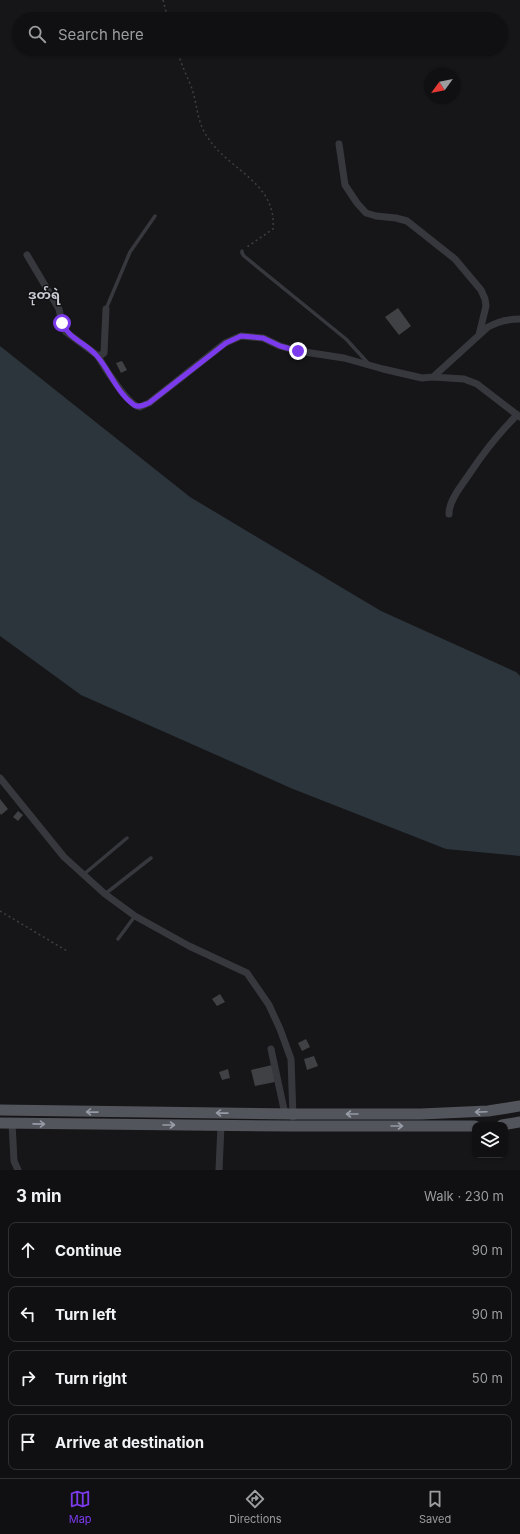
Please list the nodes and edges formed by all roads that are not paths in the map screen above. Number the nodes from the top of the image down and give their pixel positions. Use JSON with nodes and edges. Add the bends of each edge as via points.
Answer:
{"nodes":[{"id":1,"x":339,"y":144,"type":"dead end"},
{"id":2,"x":155,"y":216,"type":"dead end"},
{"id":3,"x":242,"y":250,"type":"road end"},
{"id":4,"x":27,"y":255,"type":"dead end"},
{"id":5,"x":106,"y":309,"type":"joint"},
{"id":6,"x":520,"y":319,"type":"edge"},
{"id":7,"x":478,"y":335,"type":"junction"},
{"id":8,"x":97,"y":355,"type":"junction"},
{"id":9,"x":370,"y":366,"type":"junction"},
{"id":10,"x":433,"y":377,"type":"junction"},
{"id":11,"x":518,"y":416,"type":"edge"},
{"id":12,"x":449,"y":514,"type":"dead end"},
{"id":13,"x":0,"y":778,"type":"edge"},
{"id":14,"x":127,"y":838,"type":"dead end"},
{"id":15,"x":151,"y":858,"type":"dead end"},
{"id":16,"x":83,"y":875,"type":"junction"},
{"id":17,"x":106,"y":894,"type":"junction"},
{"id":18,"x":135,"y":916,"type":"junction"},
{"id":19,"x":118,"y":939,"type":"dead end"},
{"id":20,"x":271,"y":1049,"type":"dead end"},
{"id":21,"x":520,"y":1106,"type":"edge"},
{"id":22,"x":0,"y":1110,"type":"edge"},
{"id":23,"x":289,"y":1114,"type":"junction"},
{"id":24,"x":520,"y":1122,"type":"edge"},
{"id":25,"x":0,"y":1123,"type":"edge"},
{"id":26,"x":12,"y":1123,"type":"junction"},
{"id":27,"x":508,"y":1124,"type":"edge"},
{"id":28,"x":221,"y":1125,"type":"junction"},
{"id":29,"x":290,"y":1126,"type":"junction"},
{"id":30,"x":472,"y":1126,"type":"edge"},
{"id":31,"x":18,"y":1170,"type":"edge"},
{"id":32,"x":219,"y":1170,"type":"edge"}],
"edges":[{"from":1,"to":7,"type":"street","via":[[345,185],[366,213],[407,221],[455,259],[481,290],[486,306]]},
{"from":2,"to":5,"type":"lane","via":[[130,252]]},
{"from":3,"to":9,"type":"lane","via":[[244,256],[346,339]]},
{"from":4,"to":8,"type":"street","via":[[59,309],[66,332]]},
{"from":5,"to":8,"type":"street","via":[[104,353]]},
{"from":6,"to":7,"type":"street","via":[[498,322]]},
{"from":7,"to":10,"type":"street"},
{"from":8,"to":9,"type":"street","via":[[121,391],[140,407],[149,403],[226,343],[241,336],[263,338],[298,351],[344,358]]},
{"from":9,"to":10,"type":"street","via":[[422,378]]},
{"from":10,"to":11,"type":"street","via":[[464,379],[477,384]]},
{"from":11,"to":12,"type":"street","via":[[497,435],[475,464],[459,488]]},
{"from":13,"to":16,"type":"street","via":[[64,857]]},
{"from":14,"to":16,"type":"lane"},
{"from":15,"to":17,"type":"lane"},
{"from":16,"to":17,"type":"street"},
{"from":17,"to":18,"type":"street"},
{"from":18,"to":19,"type":"lane"},
{"from":18,"to":23,"type":"street","via":[[189,946],[247,973],[269,1005],[291,1059]]},
{"from":20,"to":23,"type":"street"},
{"from":21,"to":23,"type":"main road","one_way":true,"via":[[488,1111],[421,1114]]},
{"from":23,"to":22,"type":"main road","one_way":true},
{"from":23,"to":29,"type":"street"},
{"from":24,"to":27,"type":"main road"},
{"from":25,"to":26,"type":"main road"},
{"from":26,"to":28,"type":"main road","one_way":true},
{"from":26,"to":31,"type":"street","via":[[14,1161]]},
{"from":28,"to":29,"type":"main road"},
{"from":28,"to":32,"type":"street"},
{"from":29,"to":30,"type":"main road","one_way":true}]}
